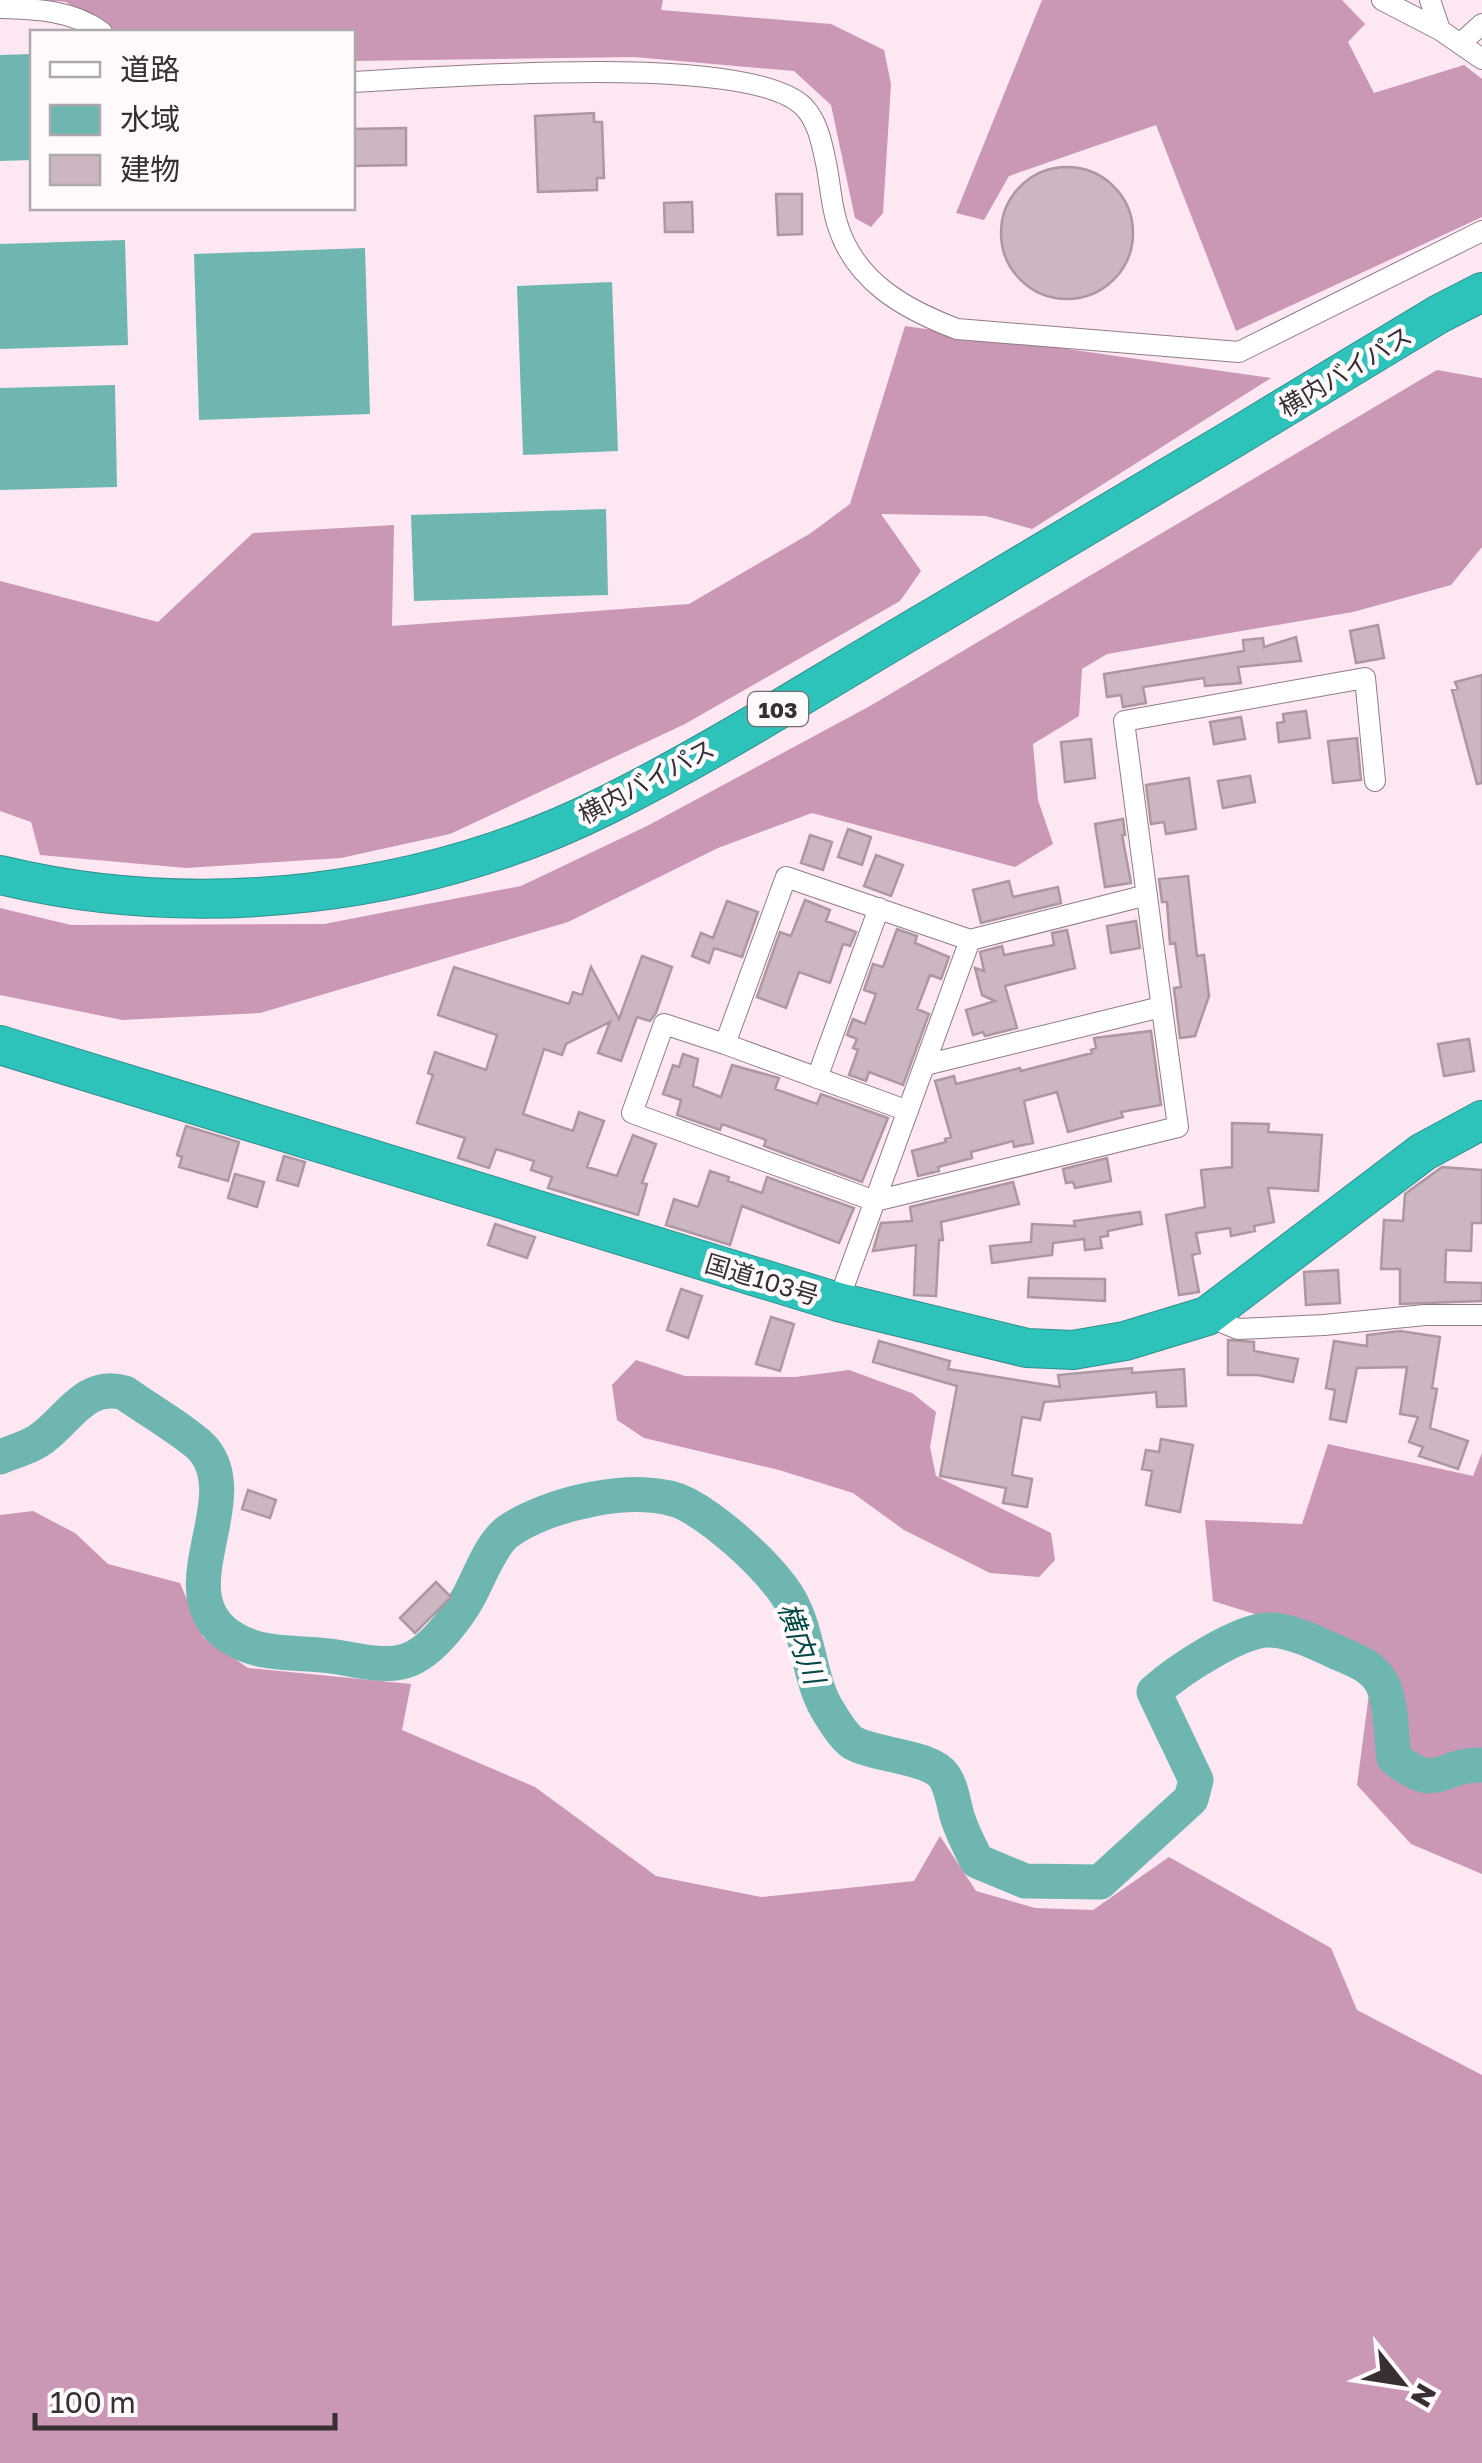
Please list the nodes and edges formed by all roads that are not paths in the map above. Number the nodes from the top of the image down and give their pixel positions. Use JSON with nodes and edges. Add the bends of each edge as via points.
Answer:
{"nodes":[{"id":1,"x":1382,"y":0,"type":"edge"},
{"id":2,"x":1430,"y":0,"type":"edge"},
{"id":3,"x":0,"y":8,"type":"edge"},
{"id":4,"x":1482,"y":24,"type":"edge"},
{"id":5,"x":99,"y":30,"type":"edge"},
{"id":6,"x":1440,"y":30,"type":"junction"},
{"id":7,"x":1460,"y":43,"type":"junction"},
{"id":8,"x":1482,"y":59,"type":"edge"},
{"id":9,"x":355,"y":82,"type":"edge"},
{"id":10,"x":1482,"y":231,"type":"edge"},
{"id":11,"x":1482,"y":292,"type":"edge"},
{"id":12,"x":1374,"y":781,"type":"dead end"},
{"id":13,"x":0,"y":875,"type":"edge"},
{"id":14,"x":1147,"y":895,"type":"junction"},
{"id":15,"x":879,"y":908,"type":"junction"},
{"id":16,"x":970,"y":940,"type":"junction"},
{"id":17,"x":1162,"y":1008,"type":"junction"},
{"id":18,"x":724,"y":1044,"type":"junction"},
{"id":19,"x":0,"y":1046,"type":"edge"},
{"id":20,"x":925,"y":1065,"type":"junction"},
{"id":21,"x":817,"y":1078,"type":"junction"},
{"id":22,"x":908,"y":1111,"type":"junction"},
{"id":23,"x":1482,"y":1120,"type":"edge"},
{"id":24,"x":875,"y":1201,"type":"junction"},
{"id":25,"x":838,"y":1302,"type":"junction"},
{"id":26,"x":1482,"y":1315,"type":"edge"},
{"id":27,"x":1207,"y":1316,"type":"junction"}],
"edges":[{"from":1,"to":6,"type":"street"},
{"from":2,"to":6,"type":"street"},
{"from":3,"to":5,"type":"street","via":[[50,10]]},
{"from":4,"to":7,"type":"street"},
{"from":6,"to":7,"type":"street"},
{"from":7,"to":8,"type":"street"},
{"from":9,"to":10,"type":"street","via":[[557,71],[697,76],[772,90],[803,106],[820,134],[837,224],[859,270],[921,315],[958,329],[1238,352]]},
{"from":11,"to":13,"type":"highway","name":"横内バイパス","number":"103","via":[[746,728],[605,806],[529,837],[454,863],[272,898],[152,898]]},
{"from":12,"to":14,"type":"street","via":[[1365,678],[1124,721]]},
{"from":14,"to":16,"type":"street"},
{"from":14,"to":17,"type":"street"},
{"from":15,"to":16,"type":"street"},
{"from":15,"to":18,"type":"street","via":[[786,876]]},
{"from":15,"to":21,"type":"street"},
{"from":16,"to":20,"type":"street"},
{"from":17,"to":20,"type":"street"},
{"from":17,"to":24,"type":"street","via":[[1178,1127]]},
{"from":18,"to":21,"type":"street"},
{"from":18,"to":24,"type":"street","via":[[664,1024],[632,1113]]},
{"from":19,"to":25,"type":"highway","name":"国道103号"},
{"from":20,"to":22,"type":"street"},
{"from":21,"to":22,"type":"street"},
{"from":22,"to":24,"type":"street"},
{"from":23,"to":27,"type":"highway","name":"国道103号","via":[[1422,1152]]},
{"from":24,"to":25,"type":"street"},
{"from":25,"to":27,"type":"highway","name":"国道103号","via":[[1011,1345],[1057,1349],[1125,1341]]},
{"from":26,"to":27,"type":"street","via":[[1238,1329]]}]}
